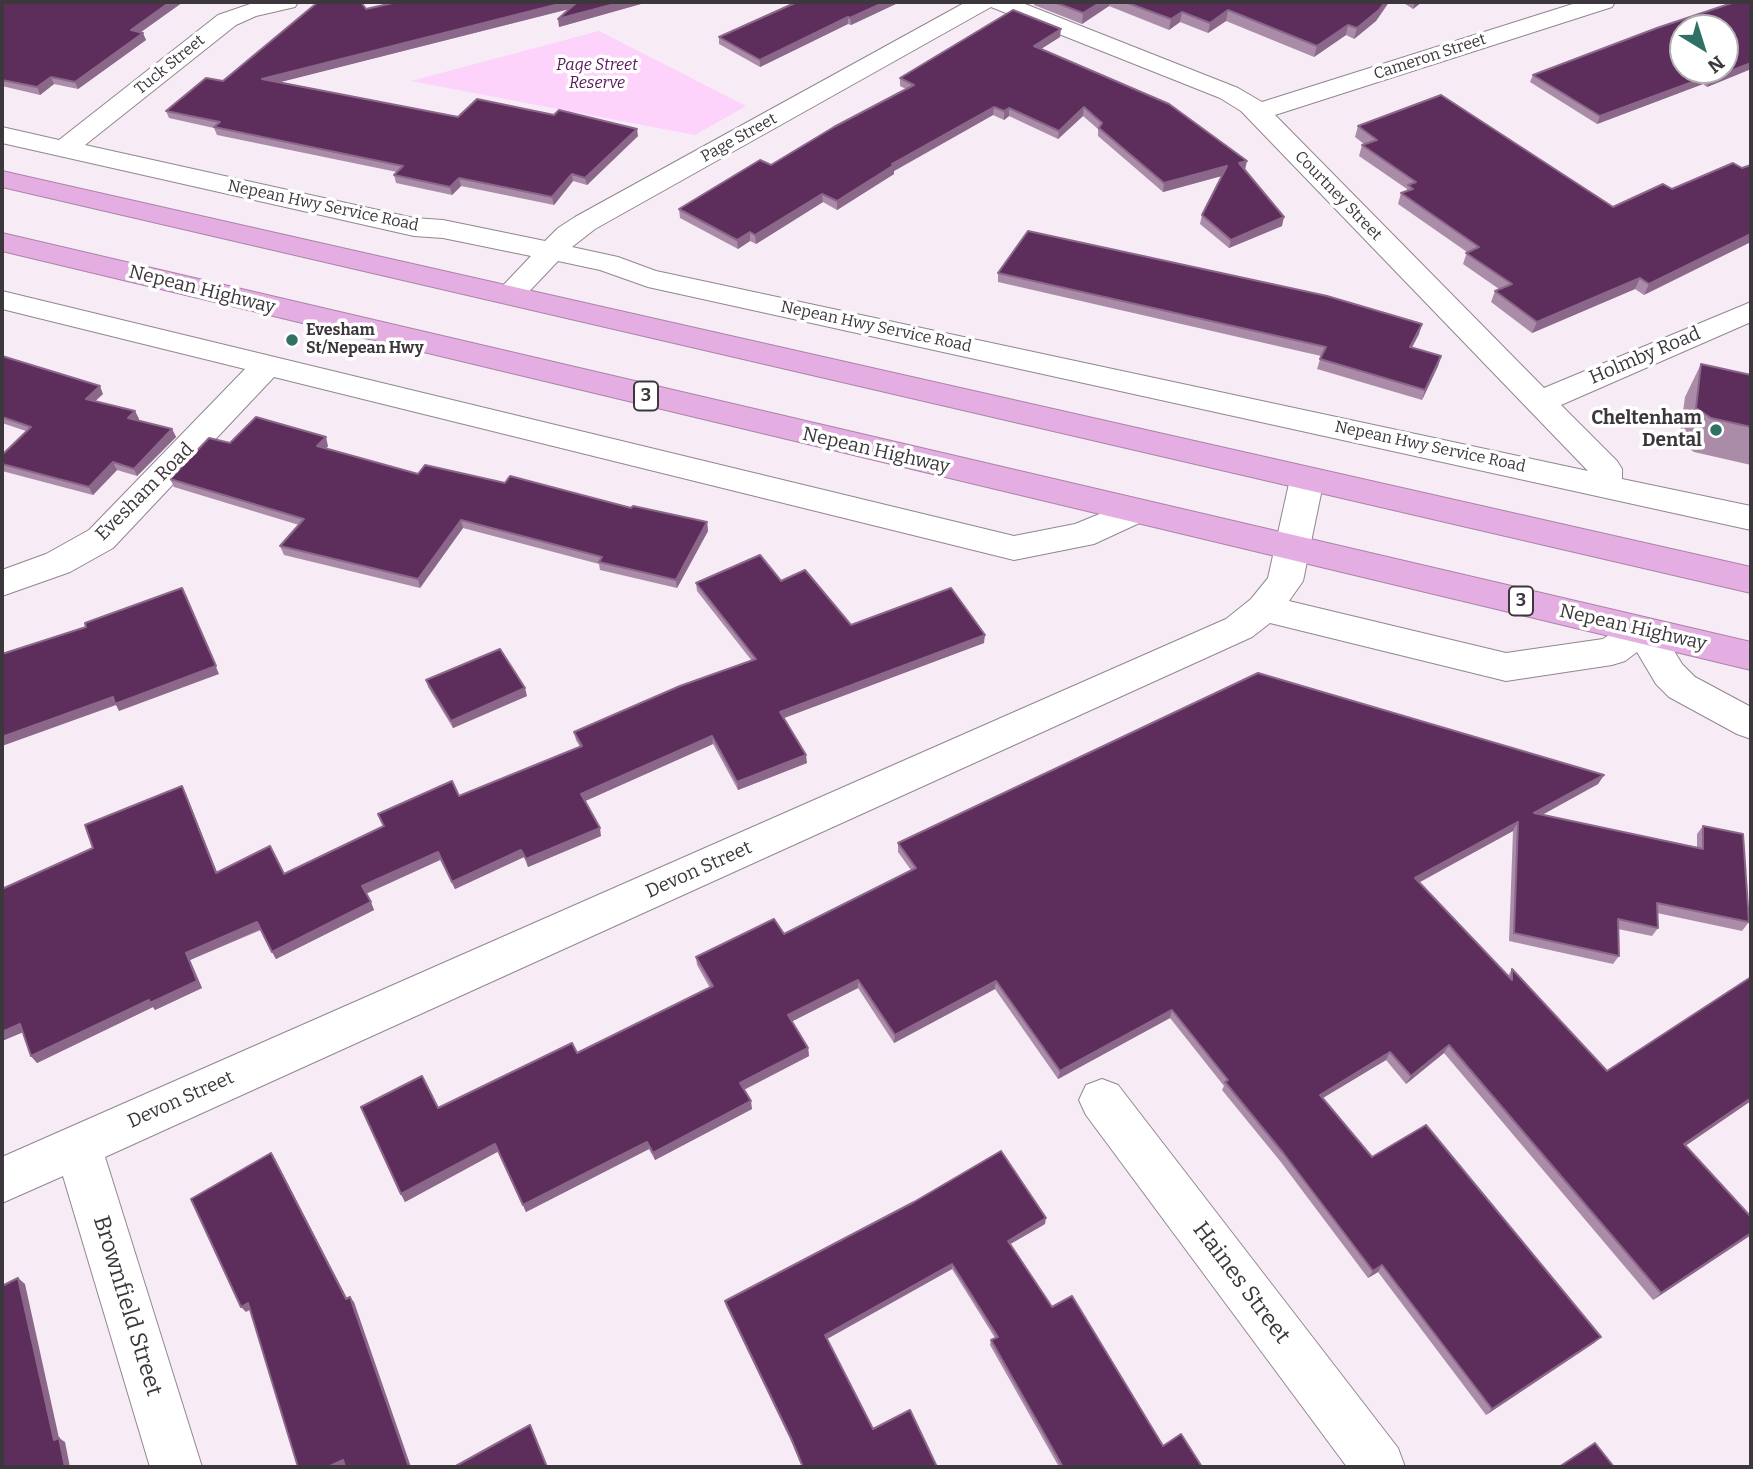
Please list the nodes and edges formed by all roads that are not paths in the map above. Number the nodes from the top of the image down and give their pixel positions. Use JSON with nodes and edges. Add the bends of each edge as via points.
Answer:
{"nodes":[{"id":1,"x":286,"y":2,"type":"edge"},
{"id":2,"x":983,"y":2,"type":"edge"},
{"id":3,"x":999,"y":2,"type":"edge"},
{"id":4,"x":1603,"y":2,"type":"edge"},
{"id":5,"x":1257,"y":112,"type":"junction"},
{"id":6,"x":2,"y":135,"type":"edge"},
{"id":7,"x":64,"y":149,"type":"junction"},
{"id":8,"x":2,"y":179,"type":"edge"},
{"id":9,"x":2,"y":242,"type":"edge"},
{"id":10,"x":551,"y":251,"type":"junction"},
{"id":11,"x":510,"y":294,"type":"junction"},
{"id":12,"x":2,"y":300,"type":"edge"},
{"id":13,"x":1751,"y":311,"type":"edge"},
{"id":14,"x":265,"y":367,"type":"junction"},
{"id":15,"x":1539,"y":402,"type":"junction"},
{"id":16,"x":1307,"y":479,"type":"junction"},
{"id":17,"x":1606,"y":486,"type":"junction"},
{"id":18,"x":1134,"y":512,"type":"junction"},
{"id":19,"x":1751,"y":518,"type":"edge"},
{"id":20,"x":1291,"y":546,"type":"junction"},
{"id":21,"x":1751,"y":580,"type":"edge"},
{"id":22,"x":2,"y":583,"type":"edge"},
{"id":23,"x":1264,"y":608,"type":"junction"},
{"id":24,"x":1643,"y":630,"type":"junction"},
{"id":25,"x":1751,"y":656,"type":"edge"},
{"id":26,"x":1751,"y":724,"type":"edge"},
{"id":27,"x":1102,"y":1100,"type":"dead end"},
{"id":28,"x":78,"y":1146,"type":"junction"},
{"id":29,"x":2,"y":1180,"type":"edge"},
{"id":30,"x":176,"y":1467,"type":"edge"},
{"id":31,"x":1379,"y":1467,"type":"edge"}],
"edges":[{"from":1,"to":7,"type":"street","name":"Tuck Street","via":[[227,20]]},
{"from":2,"to":10,"type":"street","name":"Page Street","via":[[585,223]]},
{"from":3,"to":5,"type":"street","name":"Courtney Street","via":[[1229,93]]},
{"from":4,"to":5,"type":"street","name":"Cameron Street"},
{"from":5,"to":15,"type":"street","name":"Courtney Street"},
{"from":6,"to":7,"type":"street","name":"Nepean Hwy Service Road"},
{"from":7,"to":10,"type":"street","name":"Nepean Hwy Service Road","via":[[414,227]]},
{"from":8,"to":11,"type":"highway"},
{"from":9,"to":18,"type":"highway","name":"Nepean Highway","number":"3"},
{"from":10,"to":11,"type":"street","name":"Page Street"},
{"from":10,"to":17,"type":"street","name":"Nepean Hwy Service Road","via":[[608,263],[648,278]]},
{"from":11,"to":16,"type":"highway"},
{"from":12,"to":14,"type":"street"},
{"from":13,"to":15,"type":"street","name":"Holmby Road"},
{"from":14,"to":18,"type":"street","via":[[1014,548],[1082,535]]},
{"from":14,"to":22,"type":"street","name":"Evesham Road","via":[[101,539],[58,563]]},
{"from":15,"to":17,"type":"street","name":"Courtney Street","via":[[1605,468]]},
{"from":16,"to":20,"type":"street","name":"Devon Street"},
{"from":16,"to":21,"type":"highway"},
{"from":17,"to":19,"type":"street","name":"Nepean Hwy Service Road"},
{"from":18,"to":20,"type":"highway","name":"Nepean Highway","number":"3"},
{"from":20,"to":23,"type":"street","name":"Devon Street","via":[[1285,581]]},
{"from":20,"to":24,"type":"highway","name":"Nepean Highway","number":"3"},
{"from":23,"to":24,"type":"street","via":[[1506,667],[1612,651]]},
{"from":23,"to":28,"type":"street","name":"Devon Street","via":[[1239,628],[1199,647]]},
{"from":24,"to":25,"type":"highway","name":"Nepean Highway","number":"3"},
{"from":24,"to":26,"type":"street","via":[[1682,687]]},
{"from":27,"to":31,"type":"street","name":"Haines Street"},
{"from":28,"to":29,"type":"street","name":"Devon Street"},
{"from":28,"to":30,"type":"street","name":"Brownfield Street"}]}
